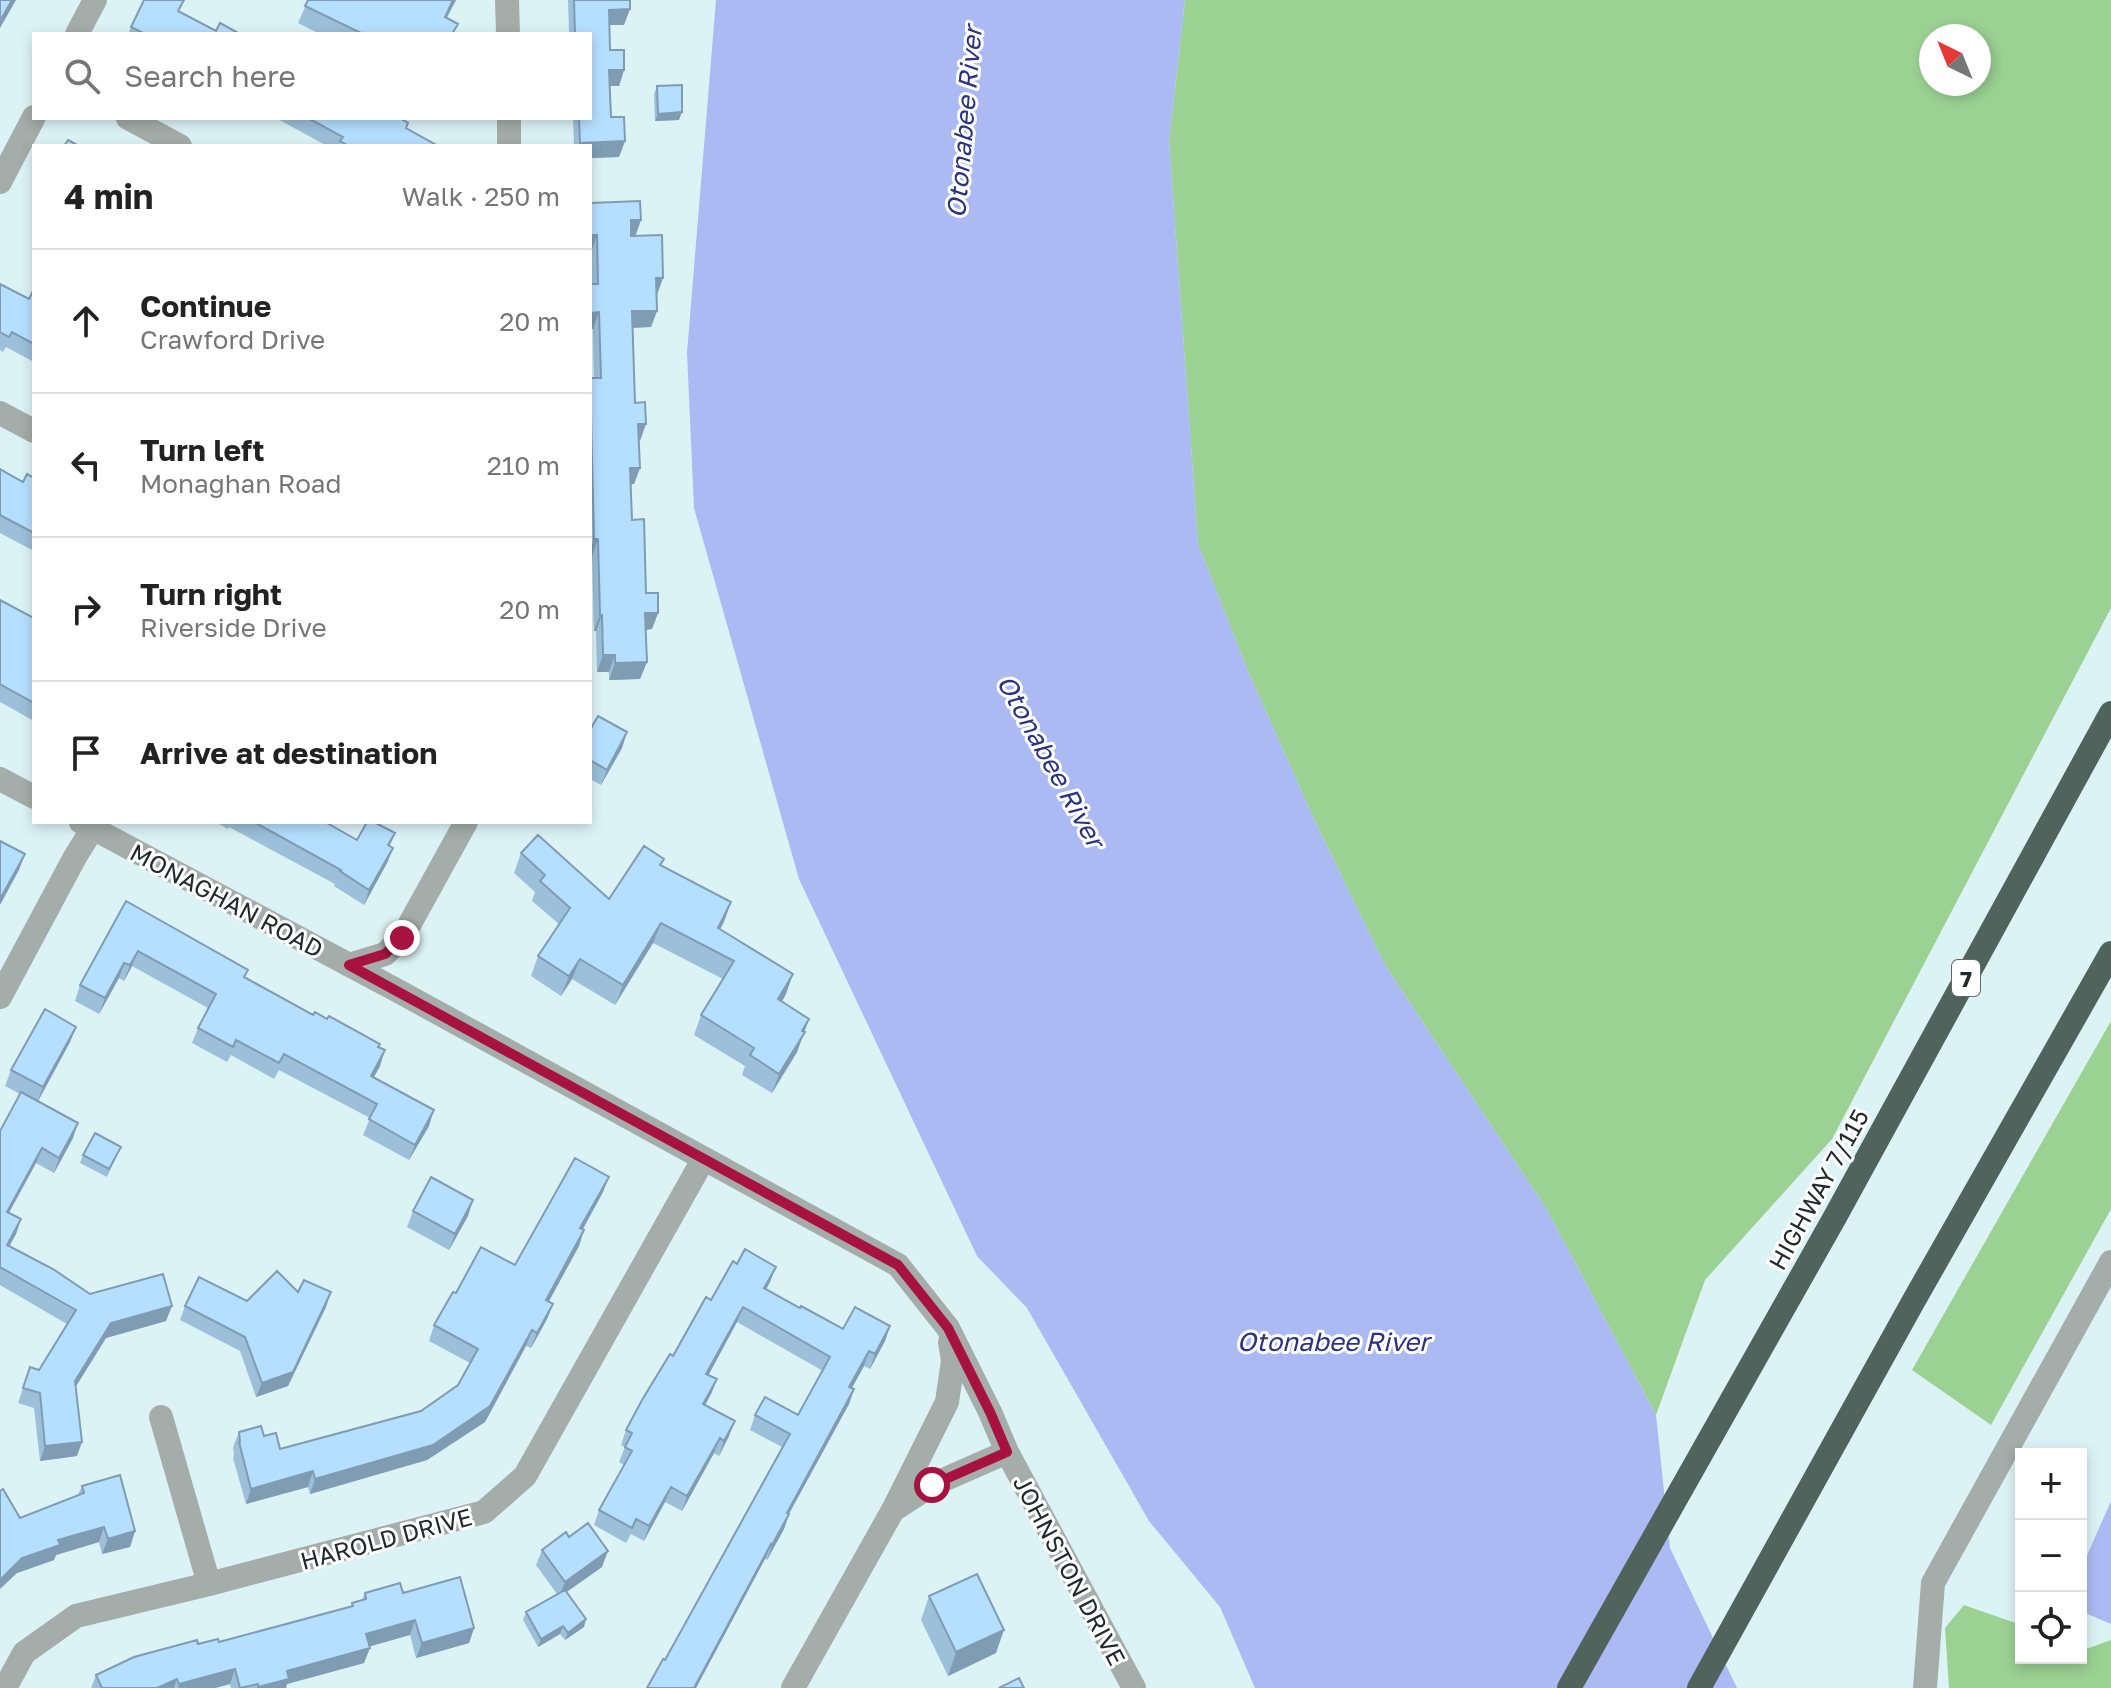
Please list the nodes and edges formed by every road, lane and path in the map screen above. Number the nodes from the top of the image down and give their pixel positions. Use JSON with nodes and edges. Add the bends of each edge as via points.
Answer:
{"nodes":[{"id":1,"x":95,"y":0,"type":"edge"},
{"id":2,"x":507,"y":0,"type":"edge"},
{"id":3,"x":78,"y":32,"type":"edge"},
{"id":4,"x":508,"y":32,"type":"edge"},
{"id":5,"x":32,"y":120,"type":"edge"},
{"id":6,"x":132,"y":120,"type":"edge"},
{"id":7,"x":509,"y":120,"type":"edge"},
{"id":8,"x":176,"y":144,"type":"edge"},
{"id":9,"x":509,"y":144,"type":"edge"},
{"id":10,"x":0,"y":182,"type":"edge"},
{"id":11,"x":0,"y":413,"type":"edge"},
{"id":12,"x":32,"y":430,"type":"edge"},
{"id":13,"x":2111,"y":713,"type":"edge"},
{"id":14,"x":0,"y":779,"type":"edge"},
{"id":15,"x":32,"y":796,"type":"edge"},
{"id":16,"x":465,"y":824,"type":"edge"},
{"id":17,"x":87,"y":825,"type":"edge"},
{"id":18,"x":2111,"y":953,"type":"edge"},
{"id":19,"x":349,"y":965,"type":"junction"},
{"id":20,"x":0,"y":997,"type":"edge"},
{"id":21,"x":703,"y":1160,"type":"junction"},
{"id":22,"x":2111,"y":1262,"type":"edge"},
{"id":23,"x":948,"y":1328,"type":"junction"},
{"id":24,"x":161,"y":1417,"type":"dead end"},
{"id":25,"x":1007,"y":1452,"type":"junction"},
{"id":26,"x":893,"y":1510,"type":"junction"},
{"id":27,"x":209,"y":1584,"type":"junction"},
{"id":28,"x":5,"y":1688,"type":"edge"},
{"id":29,"x":793,"y":1688,"type":"edge"},
{"id":30,"x":1134,"y":1688,"type":"edge"},
{"id":31,"x":1569,"y":1688,"type":"edge"},
{"id":32,"x":1699,"y":1688,"type":"edge"},
{"id":33,"x":1925,"y":1688,"type":"edge"}],
"edges":[{"from":1,"to":3,"type":"street"},
{"from":2,"to":4,"type":"street"},
{"from":5,"to":10,"type":"street"},
{"from":6,"to":8,"type":"street"},
{"from":7,"to":9,"type":"street"},
{"from":11,"to":12,"type":"street"},
{"from":13,"to":31,"type":"highway","name":"HIGHWAY 7/115","number":"7"},
{"from":14,"to":15,"type":"street"},
{"from":16,"to":19,"type":"street","via":[[402,938],[385,954]]},
{"from":17,"to":19,"type":"street","name":"MONAGHAN ROAD"},
{"from":17,"to":20,"type":"street"},
{"from":18,"to":32,"type":"highway"},
{"from":19,"to":21,"type":"street","name":"MONAGHAN ROAD"},
{"from":21,"to":23,"type":"street","name":"MONAGHAN ROAD","via":[[898,1265]]},
{"from":21,"to":27,"type":"street","name":"HAROLD DRIVE","via":[[525,1476],[484,1512]]},
{"from":22,"to":33,"type":"street","via":[[1933,1583]]},
{"from":23,"to":25,"type":"street","name":"MONAGHAN ROAD"},
{"from":23,"to":26,"type":"street","via":[[953,1361],[947,1402]]},
{"from":24,"to":27,"type":"street"},
{"from":25,"to":26,"type":"street","via":[[932,1485]]},
{"from":25,"to":30,"type":"street","name":"JOHNSTON DRIVE"},
{"from":26,"to":29,"type":"street"},
{"from":27,"to":28,"type":"street","name":"HAROLD DRIVE","via":[[76,1616],[24,1653]]}]}
